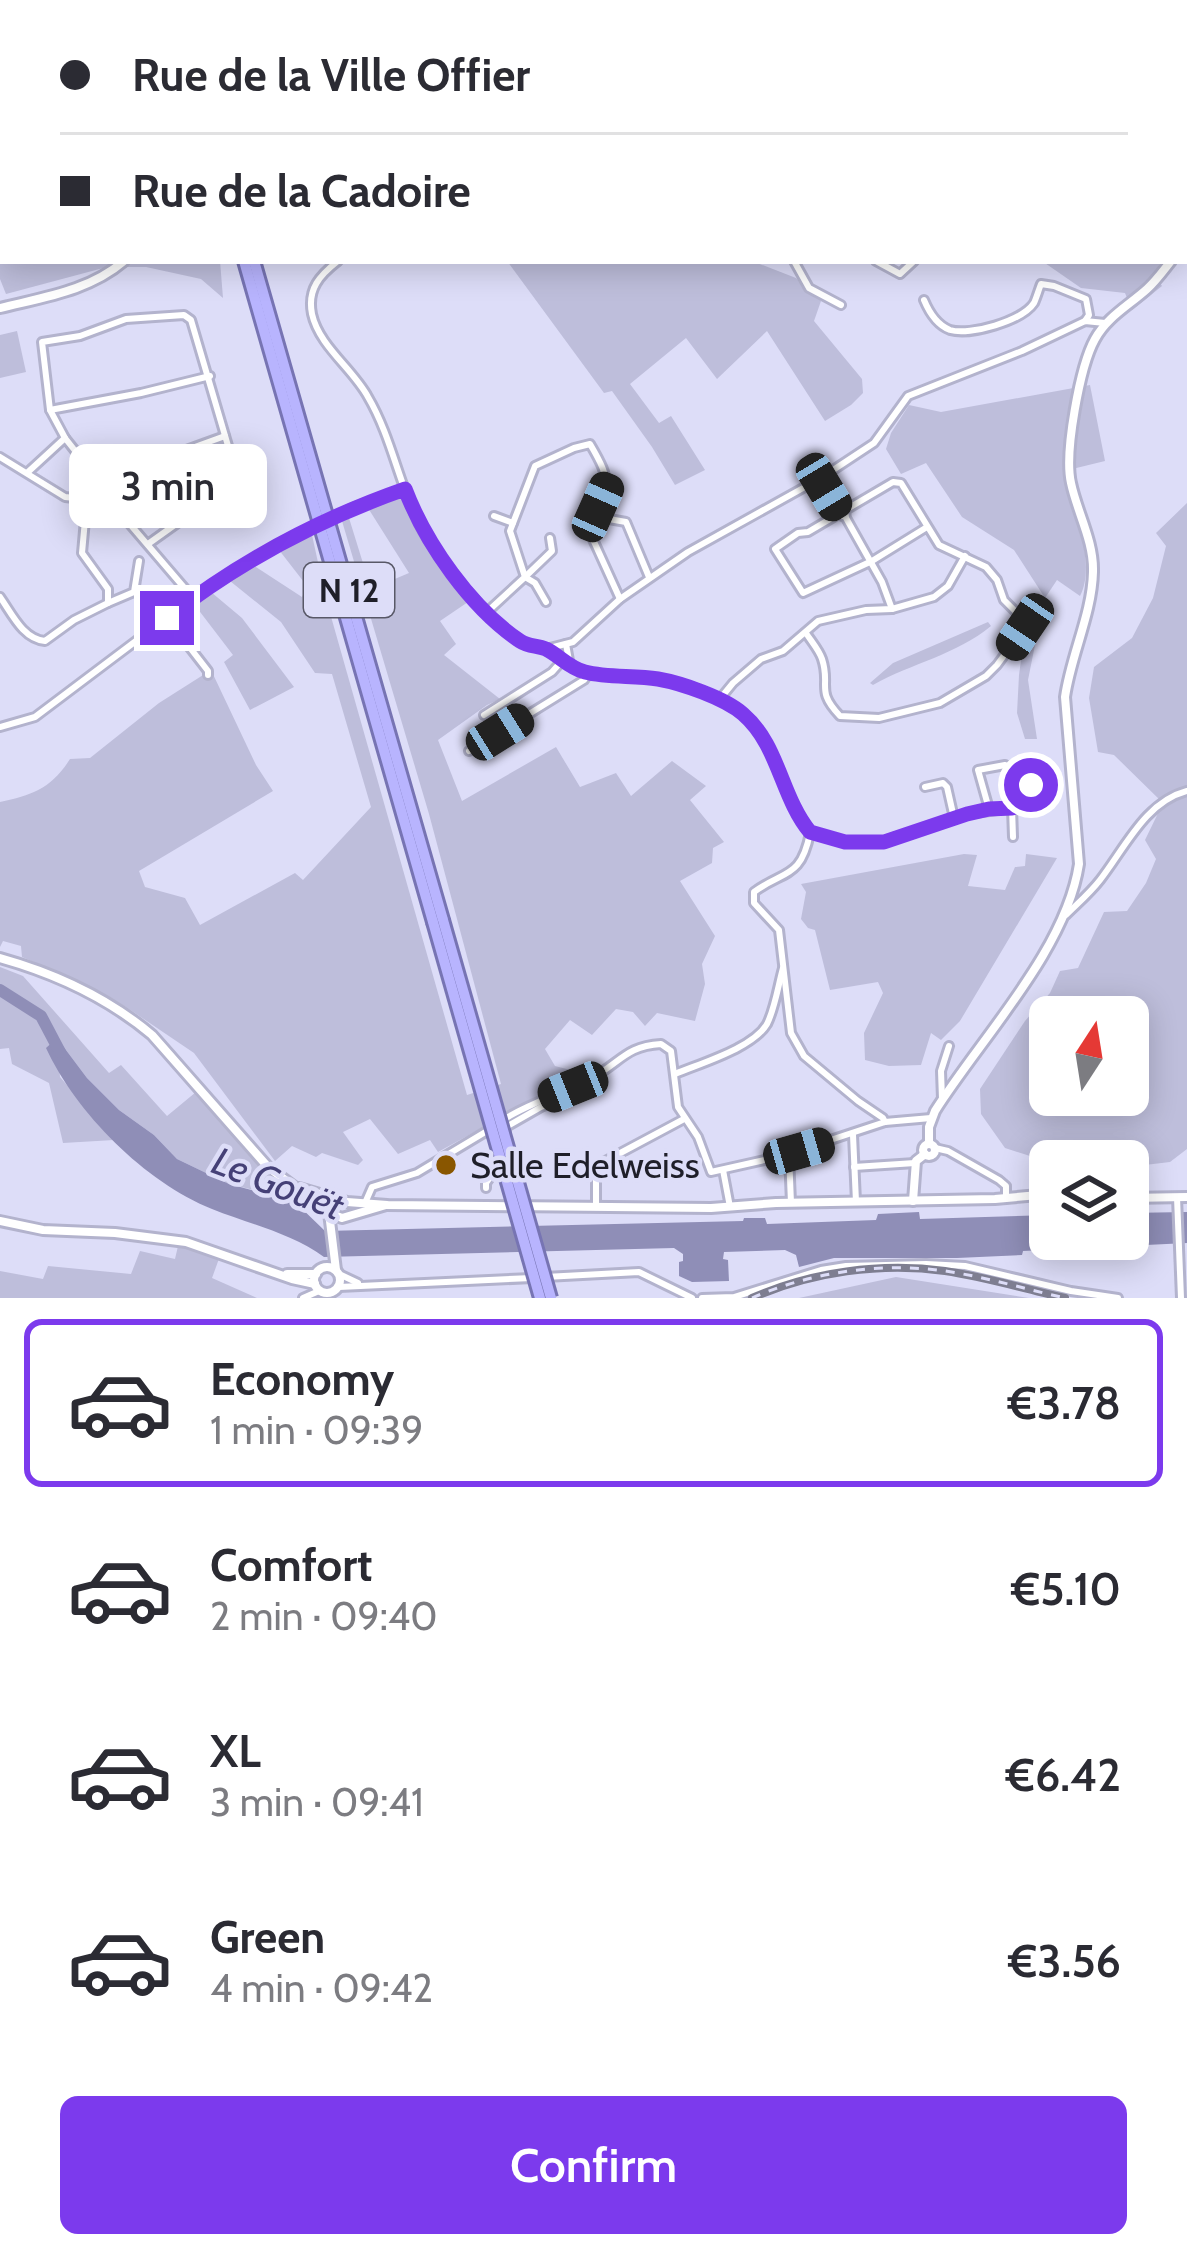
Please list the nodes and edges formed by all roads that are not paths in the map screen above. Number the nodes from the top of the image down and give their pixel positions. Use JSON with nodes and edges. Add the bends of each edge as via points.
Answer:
{"nodes":[{"id":1,"x":121,"y":264,"type":"edge"},
{"id":2,"x":245,"y":264,"type":"edge"},
{"id":3,"x":255,"y":264,"type":"edge"},
{"id":4,"x":334,"y":264,"type":"edge"},
{"id":5,"x":796,"y":264,"type":"edge"},
{"id":6,"x":882,"y":264,"type":"edge"},
{"id":7,"x":911,"y":264,"type":"edge"},
{"id":8,"x":1169,"y":264,"type":"edge"},
{"id":9,"x":924,"y":300,"type":"dead end"},
{"id":10,"x":842,"y":305,"type":"dead end"},
{"id":11,"x":0,"y":308,"type":"edge"},
{"id":12,"x":1085,"y":320,"type":"junction"},
{"id":13,"x":1105,"y":323,"type":"junction"},
{"id":14,"x":1095,"y":338,"type":"junction"},
{"id":15,"x":209,"y":376,"type":"junction"},
{"id":16,"x":50,"y":410,"type":"junction"},
{"id":17,"x":225,"y":436,"type":"junction"},
{"id":18,"x":65,"y":438,"type":"junction"},
{"id":19,"x":0,"y":457,"type":"edge"},
{"id":20,"x":80,"y":457,"type":"dead end"},
{"id":21,"x":27,"y":474,"type":"junction"},
{"id":22,"x":823,"y":480,"type":"junction"},
{"id":23,"x":405,"y":489,"type":"junction"},
{"id":24,"x":87,"y":498,"type":"junction"},
{"id":25,"x":105,"y":500,"type":"junction"},
{"id":26,"x":844,"y":514,"type":"junction"},
{"id":27,"x":494,"y":516,"type":"dead end"},
{"id":28,"x":513,"y":523,"type":"junction"},
{"id":29,"x":586,"y":524,"type":"junction"},
{"id":30,"x":927,"y":527,"type":"junction"},
{"id":31,"x":550,"y":538,"type":"dead end"},
{"id":32,"x":148,"y":544,"type":"junction"},
{"id":33,"x":965,"y":556,"type":"junction"},
{"id":34,"x":140,"y":561,"type":"dead end"},
{"id":35,"x":872,"y":561,"type":"junction"},
{"id":36,"x":525,"y":577,"type":"junction"},
{"id":37,"x":649,"y":577,"type":"junction"},
{"id":38,"x":0,"y":597,"type":"edge"},
{"id":39,"x":193,"y":598,"type":"junction"},
{"id":40,"x":620,"y":599,"type":"junction"},
{"id":41,"x":546,"y":602,"type":"dead end"},
{"id":42,"x":107,"y":603,"type":"junction"},
{"id":43,"x":892,"y":609,"type":"junction"},
{"id":44,"x":487,"y":612,"type":"junction"},
{"id":45,"x":167,"y":618,"type":"junction"},
{"id":46,"x":806,"y":632,"type":"junction"},
{"id":47,"x":566,"y":644,"type":"junction"},
{"id":48,"x":545,"y":649,"type":"junction"},
{"id":49,"x":561,"y":662,"type":"junction"},
{"id":50,"x":570,"y":667,"type":"junction"},
{"id":51,"x":589,"y":673,"type":"junction"},
{"id":52,"x":208,"y":675,"type":"dead end"},
{"id":53,"x":719,"y":700,"type":"junction"},
{"id":54,"x":484,"y":715,"type":"dead end"},
{"id":55,"x":0,"y":728,"type":"edge"},
{"id":56,"x":470,"y":752,"type":"dead end"},
{"id":57,"x":1005,"y":765,"type":"dead end"},
{"id":58,"x":1034,"y":775,"type":"dead end"},
{"id":59,"x":925,"y":787,"type":"dead end"},
{"id":60,"x":1187,"y":791,"type":"edge"},
{"id":61,"x":1012,"y":808,"type":"junction"},
{"id":62,"x":989,"y":809,"type":"junction"},
{"id":63,"x":954,"y":818,"type":"junction"},
{"id":64,"x":810,"y":832,"type":"junction"},
{"id":65,"x":1013,"y":837,"type":"dead end"},
{"id":66,"x":438,"y":921,"type":"junction"},
{"id":67,"x":1060,"y":922,"type":"junction"},
{"id":68,"x":0,"y":958,"type":"edge"},
{"id":69,"x":784,"y":965,"type":"junction"},
{"id":70,"x":949,"y":1046,"type":"dead end"},
{"id":71,"x":675,"y":1074,"type":"junction"},
{"id":72,"x":580,"y":1092,"type":"dead end"},
{"id":73,"x":942,"y":1099,"type":"junction"},
{"id":74,"x":685,"y":1118,"type":"junction"},
{"id":75,"x":931,"y":1118,"type":"junction"},
{"id":76,"x":885,"y":1122,"type":"junction"},
{"id":77,"x":853,"y":1135,"type":"junction"},
{"id":78,"x":932,"y":1146,"type":"junction"},
{"id":79,"x":790,"y":1154,"type":"junction"},
{"id":80,"x":915,"y":1163,"type":"junction"},
{"id":81,"x":854,"y":1167,"type":"junction"},
{"id":82,"x":723,"y":1170,"type":"junction"},
{"id":83,"x":299,"y":1188,"type":"junction"},
{"id":84,"x":1029,"y":1196,"type":"edge"},
{"id":85,"x":486,"y":1197,"type":"junction"},
{"id":86,"x":1182,"y":1197,"type":"edge"},
{"id":87,"x":1006,"y":1198,"type":"junction"},
{"id":88,"x":1149,"y":1198,"type":"edge"},
{"id":89,"x":342,"y":1201,"type":"junction"},
{"id":90,"x":914,"y":1201,"type":"junction"},
{"id":91,"x":856,"y":1202,"type":"junction"},
{"id":92,"x":365,"y":1203,"type":"junction"},
{"id":93,"x":791,"y":1203,"type":"junction"},
{"id":94,"x":386,"y":1205,"type":"junction"},
{"id":95,"x":596,"y":1206,"type":"junction"},
{"id":96,"x":730,"y":1207,"type":"junction"},
{"id":97,"x":336,"y":1216,"type":"junction"},
{"id":98,"x":0,"y":1221,"type":"edge"},
{"id":99,"x":333,"y":1256,"type":"junction"},
{"id":100,"x":337,"y":1272,"type":"junction"},
{"id":101,"x":318,"y":1279,"type":"junction"},
{"id":102,"x":362,"y":1283,"type":"junction"},
{"id":103,"x":339,"y":1286,"type":"junction"},
{"id":104,"x":303,"y":1298,"type":"edge"},
{"id":105,"x":541,"y":1298,"type":"edge"},
{"id":106,"x":551,"y":1298,"type":"edge"},
{"id":107,"x":692,"y":1298,"type":"edge"},
{"id":108,"x":702,"y":1298,"type":"edge"},
{"id":109,"x":1118,"y":1298,"type":"edge"},
{"id":110,"x":1180,"y":1298,"type":"edge"}],
"edges":[{"from":1,"to":11,"type":"street","via":[[81,287]]},
{"from":2,"to":66,"type":"highway","number":"N 12"},
{"from":3,"to":66,"type":"highway","number":"N 12"},
{"from":4,"to":23,"type":"street","via":[[312,291],[312,316],[368,397]]},
{"from":5,"to":10,"type":"street","via":[[808,288]]},
{"from":6,"to":7,"type":"street","via":[[900,274]]},
{"from":8,"to":13,"type":"street"},
{"from":9,"to":12,"type":"street","via":[[938,322],[967,332],[1024,313],[1041,284],[1086,299]]},
{"from":12,"to":13,"type":"street"},
{"from":12,"to":14,"type":"street"},
{"from":12,"to":22,"type":"street","via":[[908,396],[874,443]]},
{"from":13,"to":14,"type":"street"},
{"from":14,"to":67,"type":"street","via":[[1069,464],[1094,565],[1065,697],[1078,864]]},
{"from":15,"to":16,"type":"street"},
{"from":15,"to":16,"type":"street","via":[[184,315],[126,320],[42,342]]},
{"from":15,"to":17,"type":"street"},
{"from":16,"to":18,"type":"street"},
{"from":17,"to":25,"type":"street","via":[[159,460]]},
{"from":17,"to":32,"type":"street","via":[[241,490],[237,508],[183,519]]},
{"from":18,"to":20,"type":"street"},
{"from":18,"to":21,"type":"street"},
{"from":19,"to":21,"type":"street"},
{"from":21,"to":24,"type":"street","via":[[65,497]]},
{"from":22,"to":26,"type":"street"},
{"from":22,"to":37,"type":"street"},
{"from":23,"to":39,"type":"street","bridge":true,"via":[[293,536]]},
{"from":23,"to":44,"type":"street","via":[[421,528]]},
{"from":24,"to":25,"type":"street"},
{"from":24,"to":42,"type":"street","via":[[82,553],[108,589]]},
{"from":25,"to":32,"type":"street"},
{"from":26,"to":30,"type":"street","via":[[901,483]]},
{"from":26,"to":35,"type":"street"},
{"from":26,"to":35,"type":"street","via":[[775,549],[803,593]]},
{"from":27,"to":28,"type":"street"},
{"from":28,"to":29,"type":"street","via":[[535,466],[590,444],[608,485]]},
{"from":28,"to":36,"type":"street"},
{"from":29,"to":37,"type":"street","via":[[626,522]]},
{"from":29,"to":40,"type":"street"},
{"from":30,"to":33,"type":"street","via":[[939,545]]},
{"from":30,"to":35,"type":"street"},
{"from":31,"to":36,"type":"street","via":[[552,551]]},
{"from":32,"to":39,"type":"street"},
{"from":33,"to":43,"type":"street","via":[[948,586]]},
{"from":33,"to":46,"type":"street","via":[[997,580],[1025,627],[997,665],[940,703],[879,718],[840,716],[828,704],[821,657]]},
{"from":34,"to":42,"type":"street","via":[[134,592]]},
{"from":35,"to":43,"type":"street"},
{"from":36,"to":41,"type":"street"},
{"from":36,"to":44,"type":"street"},
{"from":37,"to":40,"type":"street"},
{"from":38,"to":42,"type":"street","via":[[26,633],[45,641]]},
{"from":39,"to":45,"type":"street"},
{"from":40,"to":47,"type":"street"},
{"from":43,"to":46,"type":"street","via":[[826,617]]},
{"from":44,"to":48,"type":"street","via":[[524,644]]},
{"from":45,"to":52,"type":"street"},
{"from":45,"to":55,"type":"street","via":[[35,717]]},
{"from":46,"to":53,"type":"street","via":[[761,658]]},
{"from":47,"to":48,"type":"street"},
{"from":47,"to":50,"type":"street"},
{"from":48,"to":49,"type":"street"},
{"from":49,"to":50,"type":"street"},
{"from":49,"to":54,"type":"street"},
{"from":50,"to":51,"type":"street"},
{"from":51,"to":53,"type":"street","via":[[659,679]]},
{"from":51,"to":56,"type":"street"},
{"from":53,"to":64,"type":"street","via":[[742,714],[771,752]]},
{"from":57,"to":62,"type":"street","via":[[978,770]]},
{"from":58,"to":61,"type":"street"},
{"from":59,"to":63,"type":"street","via":[[944,783]]},
{"from":60,"to":67,"type":"street","via":[[1138,828]]},
{"from":61,"to":62,"type":"street"},
{"from":61,"to":65,"type":"street"},
{"from":62,"to":63,"type":"street"},
{"from":63,"to":64,"type":"street","via":[[884,842]]},
{"from":64,"to":69,"type":"street","via":[[793,872],[754,892],[754,904],[779,930]]},
{"from":66,"to":105,"type":"highway","number":"N 12","bridge":true},
{"from":66,"to":106,"type":"highway","number":"N 12","bridge":true},
{"from":67,"to":73,"type":"street"},
{"from":68,"to":83,"type":"street","via":[[66,980],[133,1019],[268,1167]]},
{"from":69,"to":71,"type":"street","via":[[760,1033]]},
{"from":69,"to":76,"type":"street","via":[[791,1033],[804,1056]]},
{"from":70,"to":73,"type":"street"},
{"from":71,"to":74,"type":"street"},
{"from":71,"to":92,"type":"street","via":[[662,1044],[637,1046],[417,1173],[371,1187]]},
{"from":72,"to":85,"type":"street","via":[[506,1127]]},
{"from":73,"to":75,"type":"street"},
{"from":74,"to":82,"type":"street","via":[[711,1172]]},
{"from":74,"to":95,"type":"street","via":[[596,1166]]},
{"from":75,"to":76,"type":"street"},
{"from":75,"to":78,"type":"street"},
{"from":76,"to":77,"type":"street"},
{"from":77,"to":79,"type":"street"},
{"from":77,"to":81,"type":"street"},
{"from":78,"to":80,"type":"street"},
{"from":78,"to":87,"type":"street","via":[[1006,1186]]},
{"from":79,"to":82,"type":"street"},
{"from":79,"to":93,"type":"street"},
{"from":80,"to":81,"type":"street"},
{"from":80,"to":90,"type":"street"},
{"from":81,"to":91,"type":"street"},
{"from":82,"to":96,"type":"street"},
{"from":83,"to":89,"type":"street"},
{"from":83,"to":97,"type":"street"},
{"from":84,"to":87,"type":"street"},
{"from":85,"to":94,"type":"street"},
{"from":85,"to":95,"type":"street"},
{"from":86,"to":88,"type":"street"},
{"from":86,"to":110,"type":"street"},
{"from":87,"to":90,"type":"street"},
{"from":89,"to":92,"type":"street"},
{"from":89,"to":97,"type":"street"},
{"from":90,"to":91,"type":"street"},
{"from":91,"to":93,"type":"street"},
{"from":92,"to":94,"type":"street"},
{"from":93,"to":96,"type":"street"},
{"from":94,"to":97,"type":"street"},
{"from":95,"to":96,"type":"street"},
{"from":97,"to":99,"type":"street"},
{"from":98,"to":101,"type":"street","via":[[186,1242]]},
{"from":99,"to":100,"type":"street"},
{"from":99,"to":101,"type":"street"},
{"from":100,"to":101,"type":"street","via":[[329,1267]]},
{"from":100,"to":102,"type":"street"},
{"from":100,"to":103,"type":"street"},
{"from":101,"to":103,"type":"street","via":[[330,1293]]},
{"from":101,"to":104,"type":"street"},
{"from":102,"to":103,"type":"street"},
{"from":102,"to":107,"type":"street","via":[[639,1272]]},
{"from":108,"to":109,"type":"street","via":[[734,1297],[833,1268],[926,1264]]}]}
